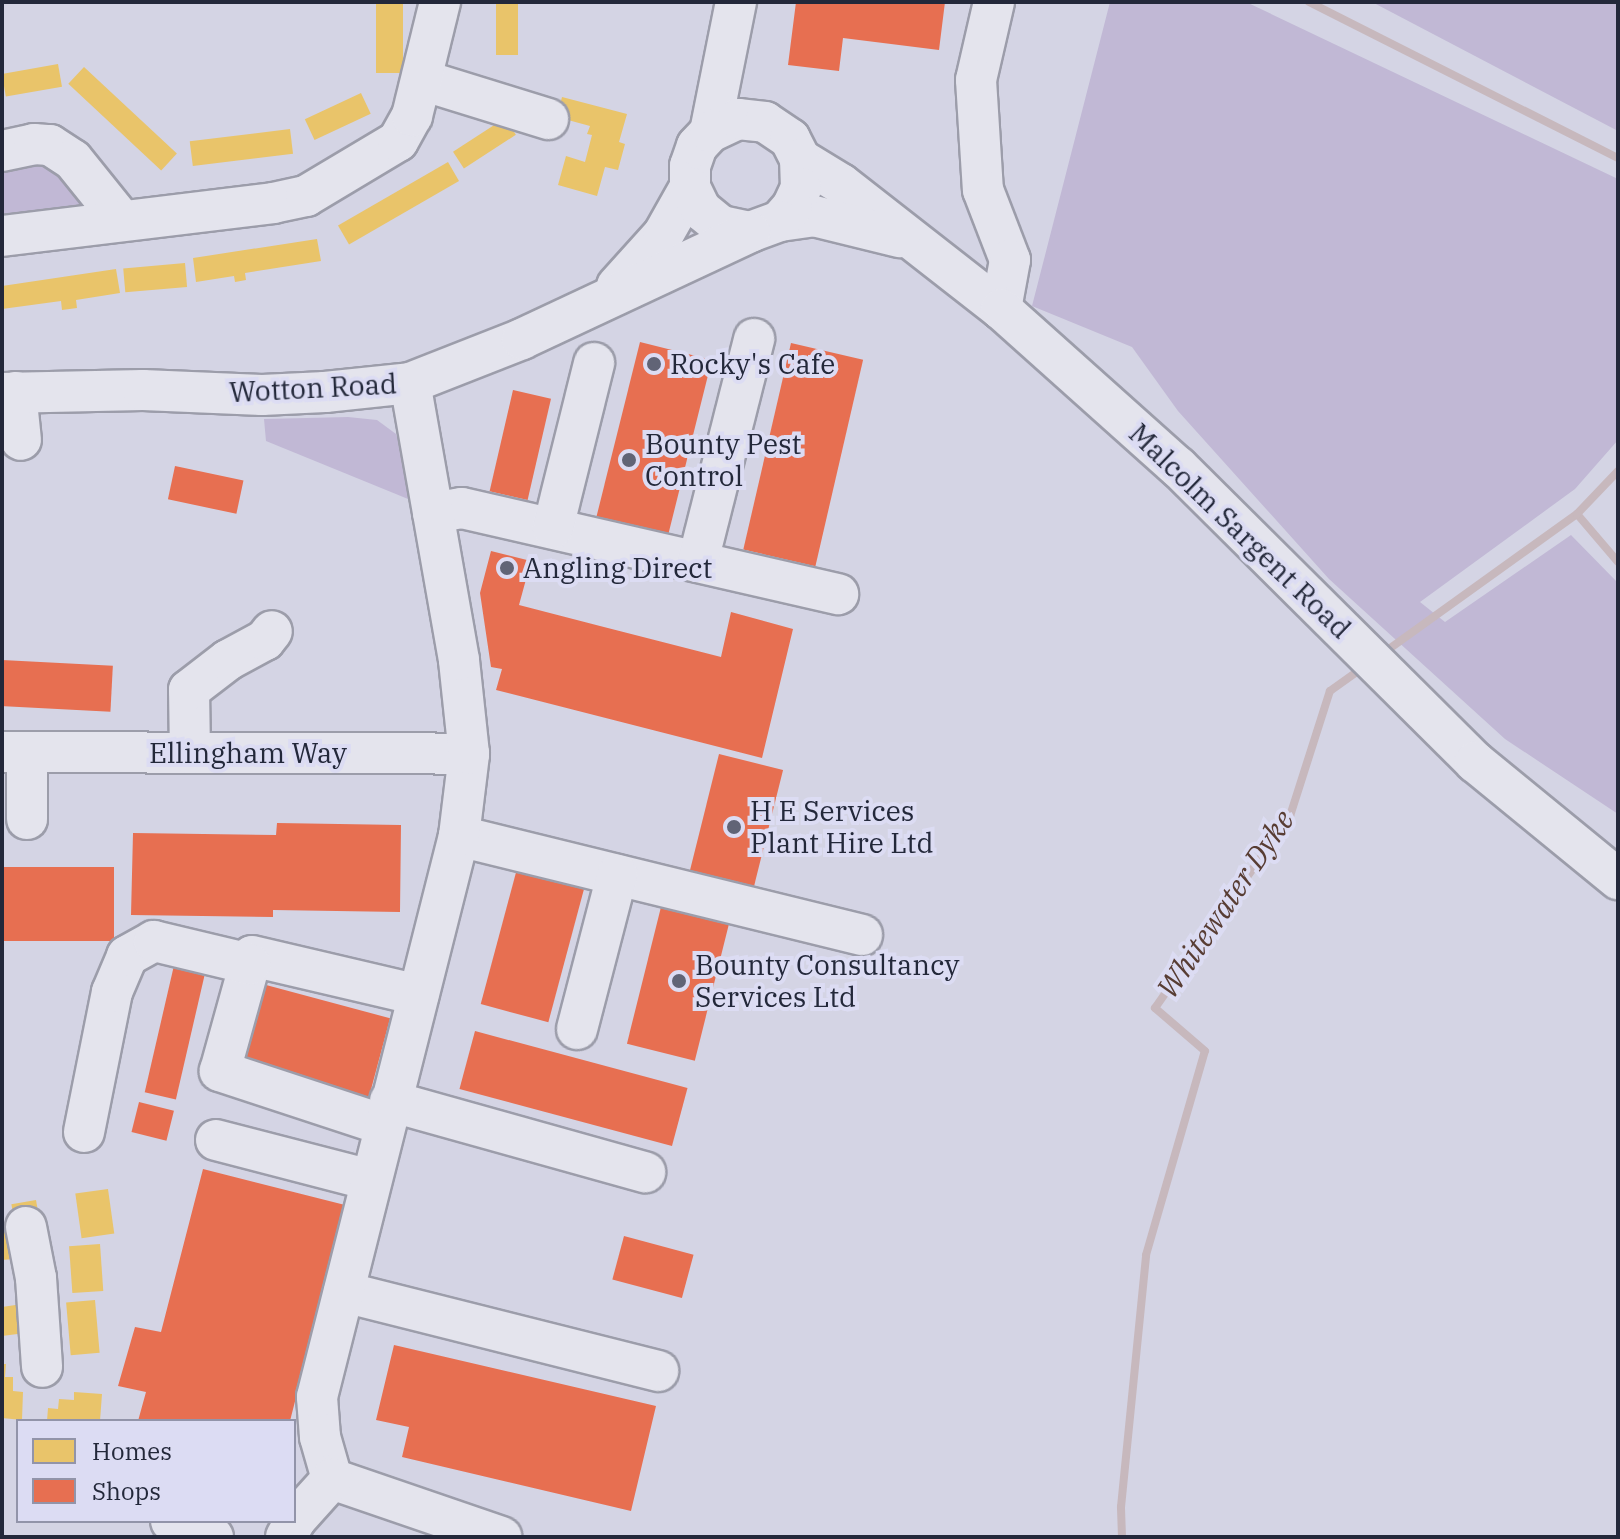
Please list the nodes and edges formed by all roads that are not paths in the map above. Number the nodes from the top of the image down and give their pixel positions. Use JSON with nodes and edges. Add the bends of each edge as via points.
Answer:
{"nodes":[{"id":1,"x":440,"y":2,"type":"edge"},
{"id":2,"x":994,"y":2,"type":"edge"},
{"id":3,"x":734,"y":15,"type":"edge"},
{"id":4,"x":422,"y":80,"type":"junction"},
{"id":5,"x":548,"y":119,"type":"dead end"},
{"id":6,"x":765,"y":122,"type":"junction"},
{"id":7,"x":710,"y":132,"type":"junction"},
{"id":8,"x":2,"y":151,"type":"edge"},
{"id":9,"x":800,"y":159,"type":"junction"},
{"id":10,"x":690,"y":187,"type":"junction"},
{"id":11,"x":122,"y":221,"type":"junction"},
{"id":12,"x":765,"y":226,"type":"junction"},
{"id":13,"x":2,"y":236,"type":"edge"},
{"id":14,"x":910,"y":240,"type":"junction"},
{"id":15,"x":607,"y":297,"type":"junction"},
{"id":16,"x":1001,"y":309,"type":"junction"},
{"id":17,"x":754,"y":339,"type":"dead end"},
{"id":18,"x":594,"y":363,"type":"dead end"},
{"id":19,"x":410,"y":383,"type":"junction"},
{"id":20,"x":9,"y":392,"type":"edge"},
{"id":21,"x":21,"y":440,"type":"dead end"},
{"id":22,"x":433,"y":513,"type":"junction"},
{"id":23,"x":553,"y":528,"type":"junction"},
{"id":24,"x":698,"y":561,"type":"junction"},
{"id":25,"x":838,"y":594,"type":"dead end"},
{"id":26,"x":272,"y":631,"type":"dead end"},
{"id":27,"x":15,"y":752,"type":"edge"},
{"id":28,"x":190,"y":753,"type":"junction"},
{"id":29,"x":469,"y":754,"type":"junction"},
{"id":30,"x":27,"y":819,"type":"dead end"},
{"id":31,"x":1560,"y":832,"type":"junction"},
{"id":32,"x":459,"y":836,"type":"junction"},
{"id":33,"x":1618,"y":846,"type":"edge"},
{"id":34,"x":617,"y":875,"type":"junction"},
{"id":35,"x":1618,"y":879,"type":"edge"},
{"id":36,"x":862,"y":935,"type":"dead end"},
{"id":37,"x":250,"y":964,"type":"junction"},
{"id":38,"x":418,"y":995,"type":"junction"},
{"id":39,"x":577,"y":1029,"type":"dead end"},
{"id":40,"x":387,"y":1113,"type":"junction"},
{"id":41,"x":84,"y":1132,"type":"dead end"},
{"id":42,"x":216,"y":1140,"type":"dead end"},
{"id":43,"x":645,"y":1172,"type":"dead end"},
{"id":44,"x":371,"y":1180,"type":"junction"},
{"id":45,"x":26,"y":1227,"type":"dead end"},
{"id":46,"x":19,"y":1280,"type":"edge"},
{"id":47,"x":344,"y":1292,"type":"junction"},
{"id":48,"x":42,"y":1367,"type":"dead end"},
{"id":49,"x":658,"y":1371,"type":"dead end"},
{"id":50,"x":332,"y":1479,"type":"junction"},
{"id":51,"x":296,"y":1519,"type":"edge"},
{"id":52,"x":176,"y":1523,"type":"edge"},
{"id":53,"x":213,"y":1537,"type":"edge"},
{"id":54,"x":501,"y":1537,"type":"edge"}],
"edges":[{"from":1,"to":4,"type":"street"},
{"from":2,"to":16,"type":"street","via":[[976,80],[983,190],[1010,260]]},
{"from":3,"to":6,"type":"street","name":"Wotton Road","via":[[749,89]]},
{"from":3,"to":7,"type":"street","name":"Wotton Road"},
{"from":4,"to":5,"type":"street"},
{"from":4,"to":11,"type":"street","via":[[398,141],[306,196]]},
{"from":6,"to":7,"type":"street","via":[[738,119]]},
{"from":6,"to":9,"type":"street","name":"Wotton Road","via":[[790,139]]},
{"from":7,"to":10,"type":"street","name":"Wotton Road","via":[[697,146]]},
{"from":8,"to":11,"type":"street","via":[[50,145],[73,160]]},
{"from":9,"to":12,"type":"street","via":[[801,188],[792,207]]},
{"from":9,"to":14,"type":"street","name":"Malcolm Sargent Road","via":[[841,184]]},
{"from":10,"to":12,"type":"street","via":[[701,210],[721,226]]},
{"from":10,"to":15,"type":"street","name":"Wotton Road","via":[[663,235]]},
{"from":11,"to":13,"type":"street"},
{"from":12,"to":14,"type":"street","name":"Malcolm Sargent Road","via":[[814,216]]},
{"from":12,"to":15,"type":"street","name":"Wotton Road"},
{"from":14,"to":16,"type":"street","name":"Malcolm Sargent Road"},
{"from":15,"to":19,"type":"street","name":"Wotton Road","via":[[522,339]]},
{"from":16,"to":31,"type":"street","name":"Malcolm Sargent Road","via":[[1178,467],[1475,762]]},
{"from":17,"to":24,"type":"street"},
{"from":18,"to":23,"type":"street"},
{"from":19,"to":20,"type":"street","name":"Wotton Road","via":[[262,395]]},
{"from":19,"to":22,"type":"street"},
{"from":20,"to":21,"type":"street"},
{"from":22,"to":23,"type":"street","via":[[462,508]]},
{"from":22,"to":29,"type":"street","via":[[468,718]]},
{"from":23,"to":24,"type":"street"},
{"from":24,"to":25,"type":"street"},
{"from":26,"to":28,"type":"street","via":[[189,690]]},
{"from":27,"to":28,"type":"street","name":"Ellingham Way"},
{"from":27,"to":30,"type":"street","name":"Ellingham Way"},
{"from":28,"to":29,"type":"street","name":"Ellingham Way"},
{"from":29,"to":32,"type":"street"},
{"from":31,"to":33,"type":"street","name":"Malcolm Sargent Road"},
{"from":31,"to":35,"type":"street","name":"Malcolm Sargent Road"},
{"from":32,"to":34,"type":"street"},
{"from":32,"to":38,"type":"street"},
{"from":34,"to":36,"type":"street"},
{"from":34,"to":39,"type":"street"},
{"from":37,"to":38,"type":"street","via":[[252,956]]},
{"from":37,"to":40,"type":"street","via":[[220,1071]]},
{"from":37,"to":41,"type":"street","via":[[154,941],[127,956],[112,992]]},
{"from":38,"to":40,"type":"street"},
{"from":40,"to":43,"type":"street"},
{"from":40,"to":44,"type":"street"},
{"from":42,"to":44,"type":"street"},
{"from":44,"to":47,"type":"street"},
{"from":45,"to":46,"type":"street"},
{"from":46,"to":48,"type":"street"},
{"from":47,"to":49,"type":"street"},
{"from":47,"to":50,"type":"street","via":[[317,1397],[320,1437]]},
{"from":50,"to":51,"type":"street"},
{"from":50,"to":54,"type":"street"},
{"from":52,"to":53,"type":"street"}]}
